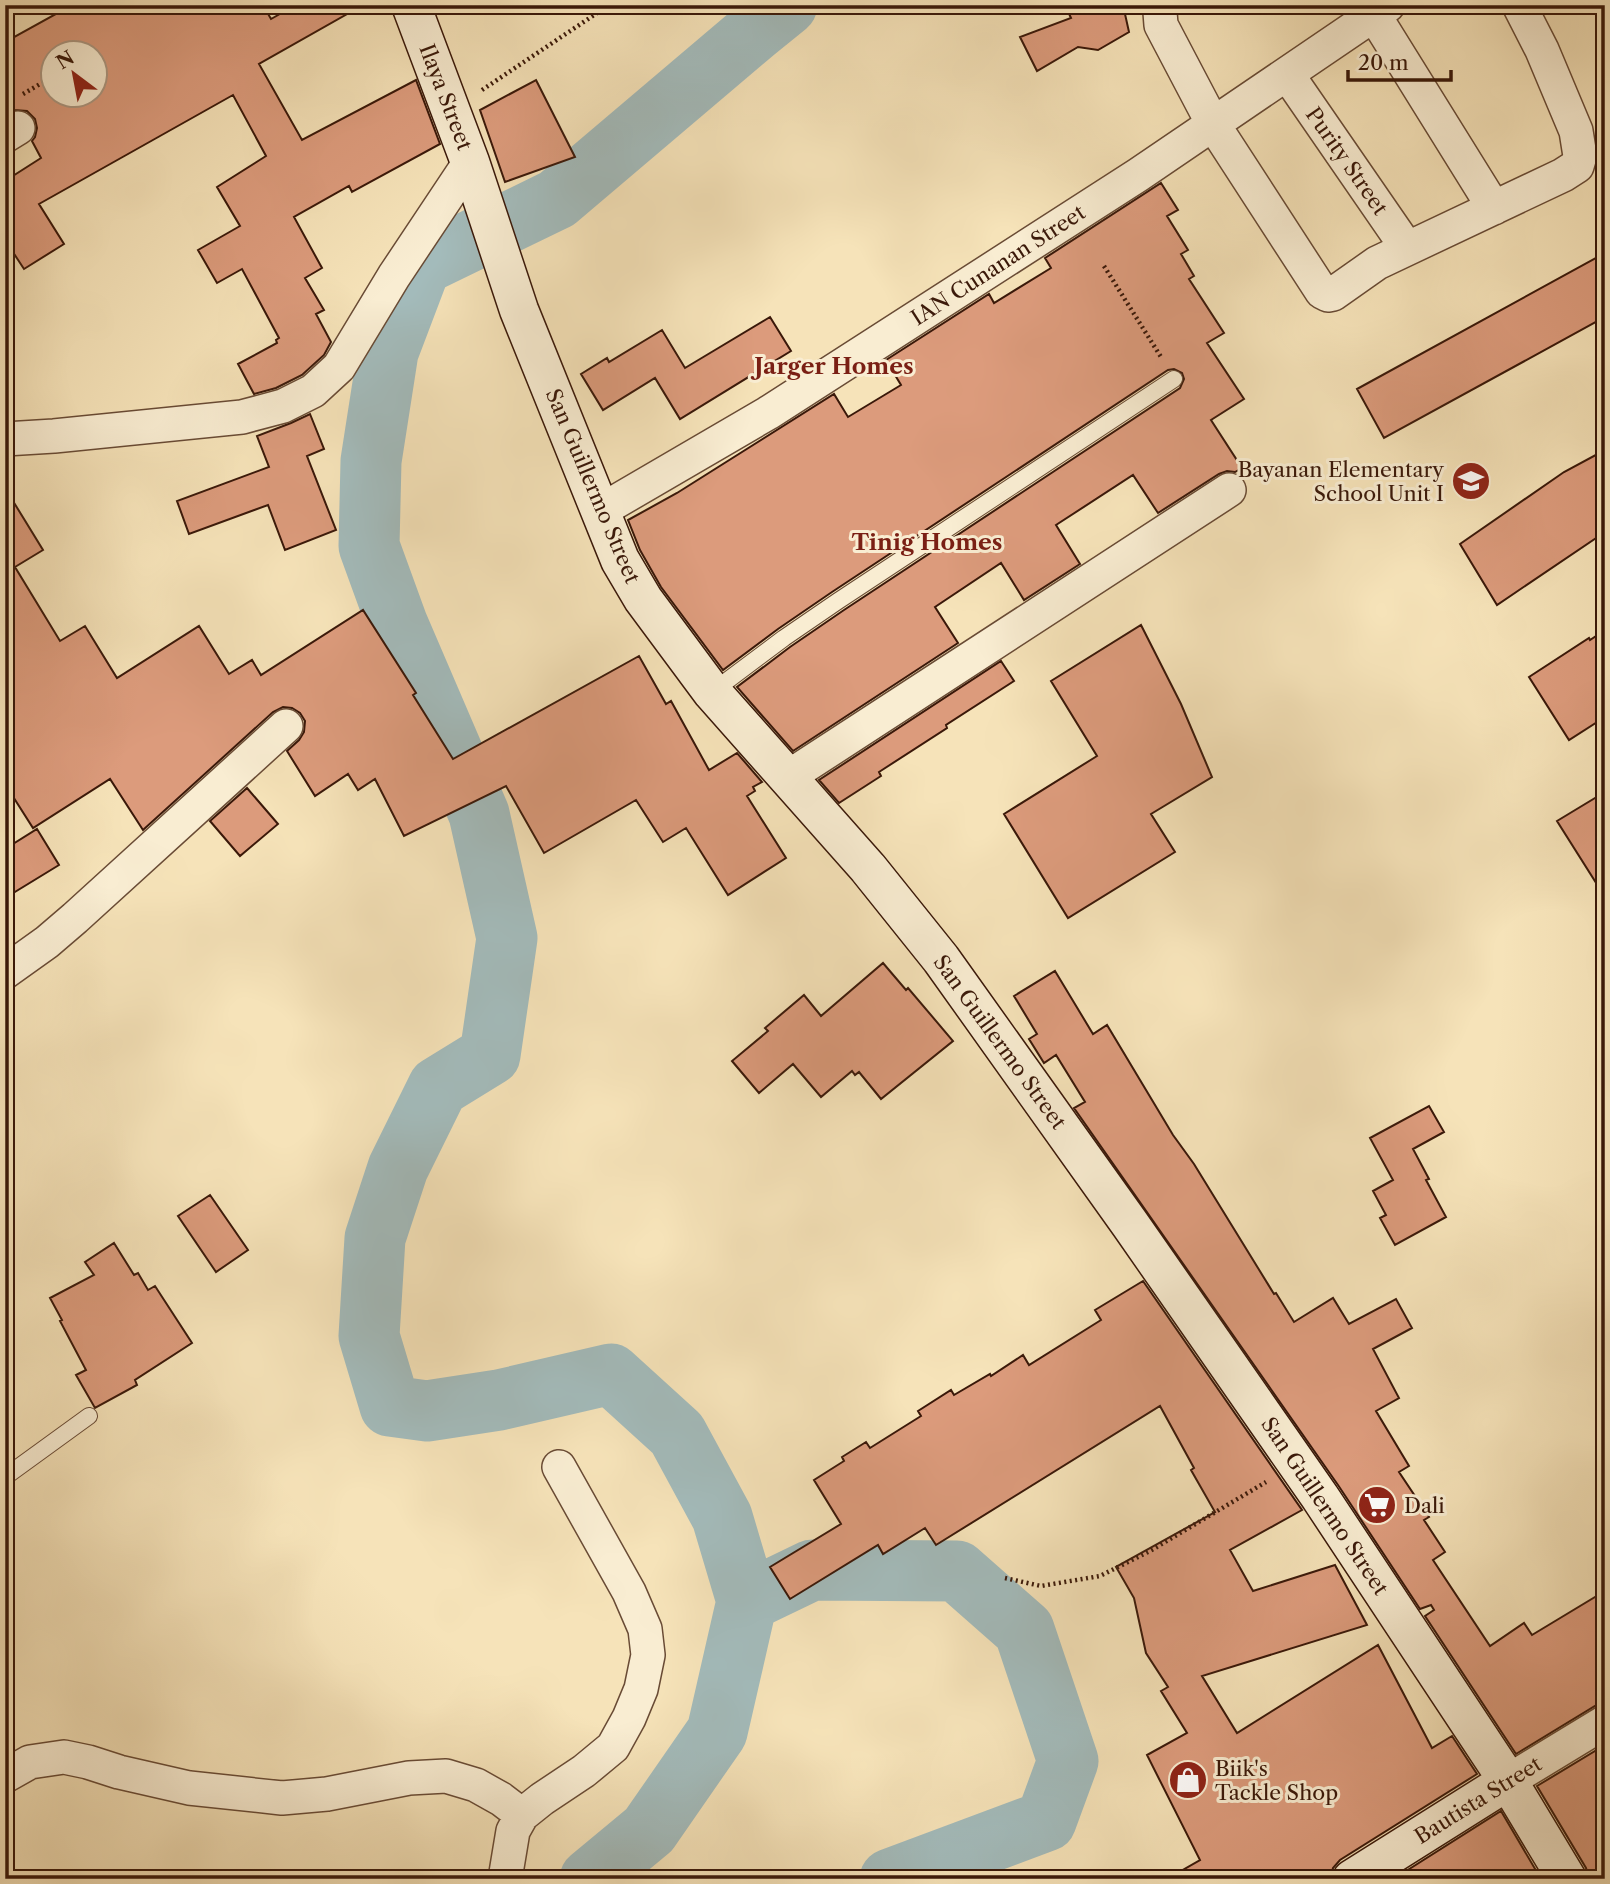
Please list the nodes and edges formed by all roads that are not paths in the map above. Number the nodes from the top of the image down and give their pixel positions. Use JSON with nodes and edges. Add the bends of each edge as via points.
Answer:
{"nodes":[{"id":1,"x":411,"y":5,"type":"edge"},
{"id":2,"x":1163,"y":5,"type":"edge"},
{"id":3,"x":1519,"y":5,"type":"edge"},
{"id":4,"x":1381,"y":10,"type":"edge"},
{"id":5,"x":1287,"y":74,"type":"junction"},
{"id":6,"x":1213,"y":124,"type":"junction"},
{"id":7,"x":475,"y":175,"type":"junction"},
{"id":8,"x":1494,"y":208,"type":"junction"},
{"id":9,"x":1407,"y":248,"type":"junction"},
{"id":10,"x":1174,"y":379,"type":"road end"},
{"id":11,"x":5,"y":439,"type":"edge"},
{"id":12,"x":1229,"y":490,"type":"dead end"},
{"id":13,"x":600,"y":511,"type":"junction"},
{"id":14,"x":712,"y":692,"type":"junction"},
{"id":15,"x":286,"y":726,"type":"dead end"},
{"id":16,"x":788,"y":777,"type":"junction"},
{"id":17,"x":5,"y":972,"type":"edge"},
{"id":18,"x":89,"y":1416,"type":"dead end"},
{"id":19,"x":559,"y":1467,"type":"dead end"},
{"id":20,"x":5,"y":1477,"type":"edge"},
{"id":21,"x":1605,"y":1722,"type":"edge"},
{"id":22,"x":5,"y":1776,"type":"edge"},
{"id":23,"x":1508,"y":1781,"type":"junction"},
{"id":24,"x":522,"y":1815,"type":"junction"},
{"id":25,"x":505,"y":1879,"type":"edge"},
{"id":26,"x":1352,"y":1879,"type":"edge"},
{"id":27,"x":1567,"y":1879,"type":"edge"}],
"edges":[{"from":1,"to":7,"type":"main road","name":"Ilaya Street"},
{"from":2,"to":6,"type":"street","via":[[1161,25]]},
{"from":3,"to":8,"type":"street","via":[[1576,131],[1580,156],[1577,166],[1563,175]]},
{"from":4,"to":5,"type":"street","name":"IAN Cunanan Street"},
{"from":4,"to":8,"type":"street"},
{"from":5,"to":6,"type":"street","name":"IAN Cunanan Street"},
{"from":5,"to":9,"type":"street","name":"Purity Street"},
{"from":6,"to":9,"type":"street","via":[[1322,292],[1333,294]]},
{"from":6,"to":13,"type":"street","name":"IAN Cunanan Street","via":[[768,413]]},
{"from":7,"to":11,"type":"street","via":[[394,276],[339,366],[313,391],[283,406],[242,417]]},
{"from":7,"to":13,"type":"main road","name":"San Guillermo Street","via":[[519,310]]},
{"from":8,"to":9,"type":"street"},
{"from":10,"to":14,"type":"lane","via":[[838,601]]},
{"from":12,"to":16,"type":"street"},
{"from":13,"to":14,"type":"main road","name":"San Guillermo Street","via":[[620,560],[643,599]]},
{"from":14,"to":16,"type":"main road","name":"San Guillermo Street"},
{"from":15,"to":17,"type":"street","via":[[75,918]]},
{"from":16,"to":23,"type":"main road","name":"San Guillermo Street","via":[[941,959],[1297,1464]]},
{"from":18,"to":20,"type":"lane"},
{"from":19,"to":24,"type":"street","via":[[629,1592],[645,1629],[648,1655],[641,1689],[613,1746]]},
{"from":21,"to":23,"type":"street","name":"Bautista Street"},
{"from":22,"to":24,"type":"street","via":[[30,1762],[64,1757],[189,1788],[282,1798],[446,1776],[476,1785]]},
{"from":23,"to":26,"type":"main road","name":"Bautista Street"},
{"from":23,"to":27,"type":"main road","name":"San Guillermo Street"},
{"from":24,"to":25,"type":"street","via":[[513,1831]]}]}
